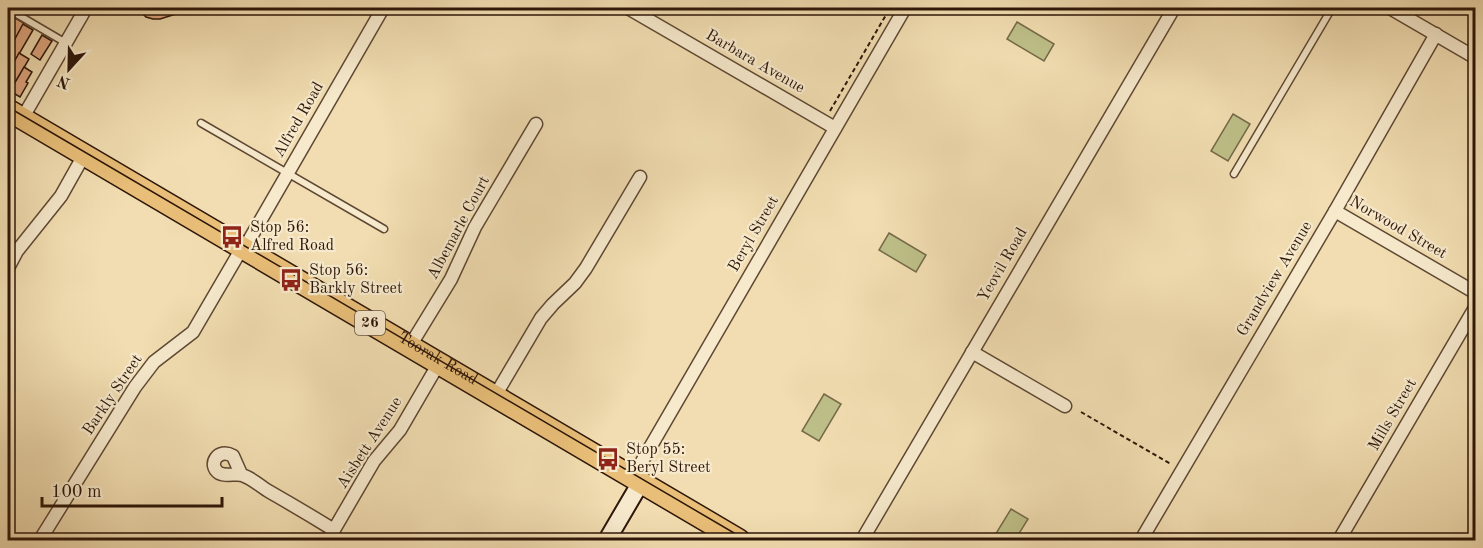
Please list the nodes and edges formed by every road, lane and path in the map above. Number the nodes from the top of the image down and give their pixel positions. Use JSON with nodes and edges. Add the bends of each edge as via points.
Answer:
{"nodes":[{"id":1,"x":86,"y":8,"type":"edge"},
{"id":2,"x":383,"y":8,"type":"edge"},
{"id":3,"x":628,"y":8,"type":"edge"},
{"id":4,"x":905,"y":8,"type":"edge"},
{"id":5,"x":1174,"y":8,"type":"edge"},
{"id":6,"x":1332,"y":8,"type":"edge"},
{"id":7,"x":1390,"y":8,"type":"edge"},
{"id":8,"x":8,"y":9,"type":"edge"},
{"id":9,"x":1436,"y":34,"type":"junction"},
{"id":10,"x":66,"y":43,"type":"junction"},
{"id":11,"x":1476,"y":58,"type":"edge"},
{"id":12,"x":15,"y":115,"type":"edge"},
{"id":13,"x":201,"y":123,"type":"dead end"},
{"id":14,"x":536,"y":124,"type":"dead end"},
{"id":15,"x":835,"y":128,"type":"junction"},
{"id":16,"x":84,"y":155,"type":"junction"},
{"id":17,"x":287,"y":173,"type":"junction"},
{"id":18,"x":1234,"y":174,"type":"dead end"},
{"id":19,"x":640,"y":177,"type":"dead end"},
{"id":20,"x":1335,"y":211,"type":"junction"},
{"id":21,"x":384,"y":229,"type":"dead end"},
{"id":22,"x":243,"y":248,"type":"junction"},
{"id":23,"x":8,"y":268,"type":"edge"},
{"id":24,"x":1476,"y":293,"type":"edge"},
{"id":25,"x":1476,"y":306,"type":"edge"},
{"id":26,"x":410,"y":346,"type":"junction"},
{"id":27,"x":972,"y":352,"type":"junction"},
{"id":28,"x":439,"y":363,"type":"junction"},
{"id":29,"x":495,"y":396,"type":"junction"},
{"id":30,"x":1065,"y":406,"type":"dead end"},
{"id":31,"x":1081,"y":412,"type":"dead end"},
{"id":32,"x":1171,"y":464,"type":"dead end"},
{"id":33,"x":241,"y":474,"type":"dead end"},
{"id":34,"x":637,"y":480,"type":"junction"},
{"id":35,"x":331,"y":535,"type":"edge"},
{"id":36,"x":40,"y":540,"type":"edge"},
{"id":37,"x":607,"y":540,"type":"edge"},
{"id":38,"x":740,"y":540,"type":"edge"},
{"id":39,"x":862,"y":540,"type":"edge"},
{"id":40,"x":1141,"y":540,"type":"edge"},
{"id":41,"x":1339,"y":540,"type":"edge"}],
"edges":[{"from":1,"to":10,"type":"street"},
{"from":2,"to":17,"type":"street","name":"Alfred Road"},
{"from":3,"to":15,"type":"street","name":"Barbara Avenue"},
{"from":4,"to":15,"type":"street","name":"Beryl Street"},
{"from":5,"to":27,"type":"street","name":"Yeovil Road"},
{"from":6,"to":18,"type":"lane"},
{"from":7,"to":9,"type":"street"},
{"from":8,"to":10,"type":"lane"},
{"from":9,"to":11,"type":"street"},
{"from":9,"to":20,"type":"street","name":"Grandview Avenue"},
{"from":10,"to":12,"type":"street"},
{"from":12,"to":16,"type":"highway","name":"Toorak Road","number":"26"},
{"from":13,"to":17,"type":"lane"},
{"from":14,"to":26,"type":"street","name":"Albemarle Court"},
{"from":15,"to":34,"type":"street","name":"Beryl Street"},
{"from":16,"to":22,"type":"highway","name":"Toorak Road","number":"26"},
{"from":16,"to":23,"type":"street","via":[[61,196]]},
{"from":17,"to":21,"type":"lane"},
{"from":17,"to":22,"type":"street","name":"Alfred Road"},
{"from":19,"to":29,"type":"street","via":[[581,277],[541,318]]},
{"from":20,"to":24,"type":"street","name":"Norwood Street"},
{"from":20,"to":40,"type":"street","name":"Grandview Avenue"},
{"from":22,"to":26,"type":"highway","name":"Toorak Road","number":"26"},
{"from":22,"to":36,"type":"street","name":"Barkly Street","via":[[193,332],[154,362],[135,387]]},
{"from":25,"to":41,"type":"street","name":"Mills Street"},
{"from":26,"to":28,"type":"highway","name":"Toorak Road","number":"26"},
{"from":27,"to":30,"type":"street"},
{"from":27,"to":39,"type":"street","name":"Yeovil Road"},
{"from":28,"to":29,"type":"highway","name":"Toorak Road","number":"26"},
{"from":28,"to":35,"type":"street","name":"Aisbett Avenue"},
{"from":29,"to":34,"type":"highway","name":"Toorak Road","number":"26"},
{"from":31,"to":32,"type":"path"},
{"from":33,"to":35,"type":"street"},
{"from":34,"to":37,"type":"street"},
{"from":34,"to":38,"type":"highway","name":"Toorak Road","number":"26"}]}
